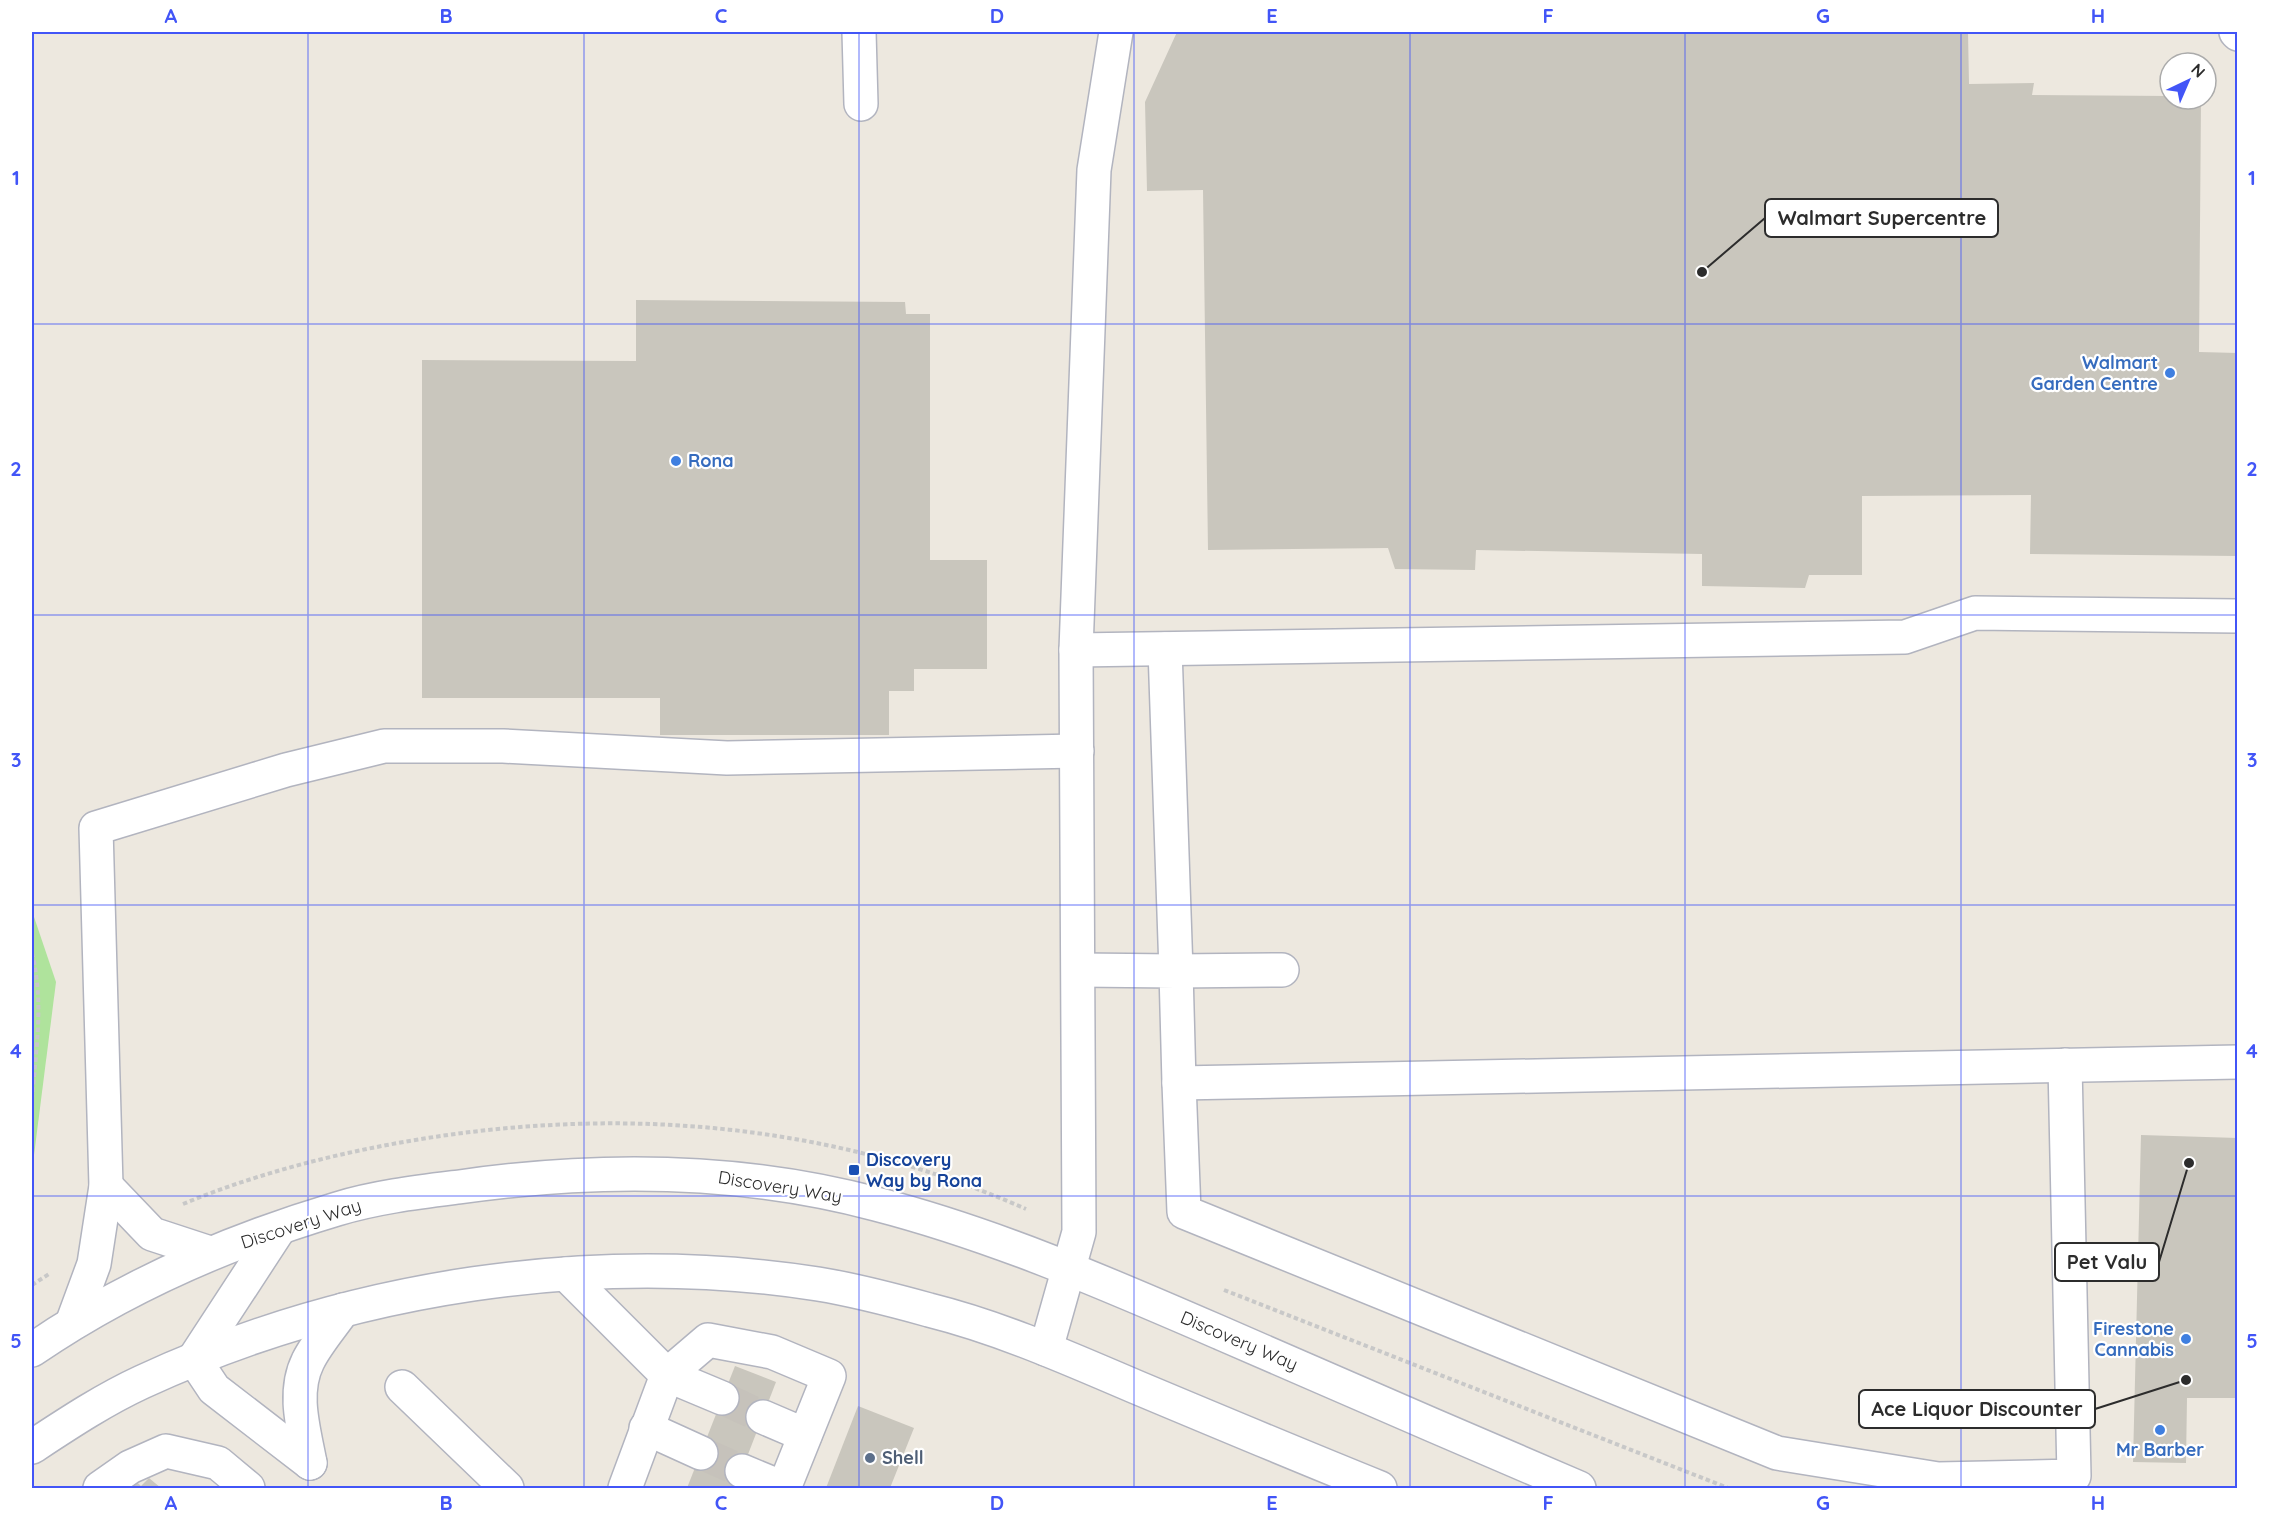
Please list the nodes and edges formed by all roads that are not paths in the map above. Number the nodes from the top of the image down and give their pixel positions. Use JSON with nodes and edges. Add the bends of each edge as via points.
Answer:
{"nodes":[{"id":1,"x":859,"y":32,"type":"edge"},
{"id":2,"x":1116,"y":32,"type":"edge"},
{"id":3,"x":861,"y":104,"type":"dead end"},
{"id":4,"x":2238,"y":616,"type":"edge"},
{"id":5,"x":1166,"y":649,"type":"junction"},
{"id":6,"x":1076,"y":650,"type":"junction"},
{"id":7,"x":1077,"y":751,"type":"junction"},
{"id":8,"x":1079,"y":970,"type":"junction"},
{"id":9,"x":1282,"y":970,"type":"dead end"},
{"id":10,"x":1176,"y":971,"type":"junction"},
{"id":11,"x":2238,"y":1062,"type":"edge"},
{"id":12,"x":2065,"y":1065,"type":"junction"},
{"id":13,"x":1179,"y":1083,"type":"junction"},
{"id":14,"x":106,"y":1186,"type":"junction"},
{"id":15,"x":279,"y":1229,"type":"junction"},
{"id":16,"x":210,"y":1254,"type":"junction"},
{"id":17,"x":1069,"y":1267,"type":"junction"},
{"id":18,"x":566,"y":1274,"type":"junction"},
{"id":19,"x":343,"y":1310,"type":"junction"},
{"id":20,"x":74,"y":1322,"type":"junction"},
{"id":21,"x":1046,"y":1349,"type":"junction"},
{"id":22,"x":32,"y":1350,"type":"edge"},
{"id":23,"x":194,"y":1359,"type":"junction"},
{"id":24,"x":667,"y":1376,"type":"junction"},
{"id":25,"x":402,"y":1387,"type":"dead end"},
{"id":26,"x":722,"y":1398,"type":"tunnel mouth"},
{"id":27,"x":763,"y":1417,"type":"tunnel mouth"},
{"id":28,"x":646,"y":1428,"type":"junction"},
{"id":29,"x":805,"y":1434,"type":"junction"},
{"id":30,"x":32,"y":1447,"type":"edge"},
{"id":31,"x":701,"y":1453,"type":"tunnel mouth"},
{"id":32,"x":742,"y":1471,"type":"tunnel mouth"},
{"id":33,"x":633,"y":1486,"type":"edge"},
{"id":34,"x":100,"y":1488,"type":"edge"},
{"id":35,"x":248,"y":1488,"type":"edge"},
{"id":36,"x":507,"y":1488,"type":"edge"},
{"id":37,"x":783,"y":1488,"type":"edge"},
{"id":38,"x":1380,"y":1488,"type":"edge"},
{"id":39,"x":1579,"y":1488,"type":"edge"}],
"edges":[{"from":1,"to":3,"type":"street"},
{"from":2,"to":6,"type":"street","via":[[1094,170]]},
{"from":4,"to":5,"type":"street","via":[[1975,612],[1905,637]]},
{"from":5,"to":6,"type":"street"},
{"from":5,"to":10,"type":"street"},
{"from":6,"to":7,"type":"street"},
{"from":7,"to":8,"type":"street"},
{"from":7,"to":14,"type":"street","via":[[728,758],[503,746],[384,746],[286,770],[96,828]]},
{"from":8,"to":10,"type":"street"},
{"from":8,"to":17,"type":"street","via":[[1079,1232]]},
{"from":9,"to":10,"type":"street"},
{"from":10,"to":13,"type":"street"},
{"from":11,"to":12,"type":"street"},
{"from":12,"to":13,"type":"street"},
{"from":12,"to":13,"type":"street","via":[[2074,1476],[1938,1479],[1777,1453],[1184,1212]]},
{"from":14,"to":16,"type":"street","via":[[152,1234]]},
{"from":14,"to":20,"type":"street","via":[[94,1264]]},
{"from":15,"to":16,"type":"street","name":"Discovery Way"},
{"from":15,"to":17,"type":"street","name":"Discovery Way","via":[[341,1208],[490,1182],[611,1172],[680,1175],[743,1179],[873,1203],[941,1222]]},
{"from":15,"to":23,"type":"street"},
{"from":16,"to":20,"type":"street","name":"Discovery Way"},
{"from":17,"to":21,"type":"street"},
{"from":17,"to":39,"type":"street","name":"Discovery Way"},
{"from":18,"to":19,"type":"street","via":[[484,1284]]},
{"from":18,"to":21,"type":"street","via":[[730,1274],[819,1284],[931,1310]]},
{"from":18,"to":24,"type":"street"},
{"from":19,"to":23,"type":"street"},
{"from":19,"to":23,"type":"street","via":[[308,1362],[300,1391],[310,1463],[214,1389]]},
{"from":20,"to":22,"type":"street","name":"Discovery Way"},
{"from":21,"to":38,"type":"street"},
{"from":23,"to":30,"type":"street","via":[[139,1383]]},
{"from":24,"to":26,"type":"street"},
{"from":24,"to":28,"type":"street"},
{"from":24,"to":29,"type":"street","via":[[708,1340],[772,1352],[829,1376]]},
{"from":25,"to":36,"type":"street"},
{"from":27,"to":29,"type":"street"},
{"from":28,"to":31,"type":"street"},
{"from":28,"to":33,"type":"street"},
{"from":29,"to":37,"type":"street"},
{"from":32,"to":37,"type":"street"},
{"from":34,"to":35,"type":"street","via":[[130,1467],[166,1451],[218,1463]]}]}
